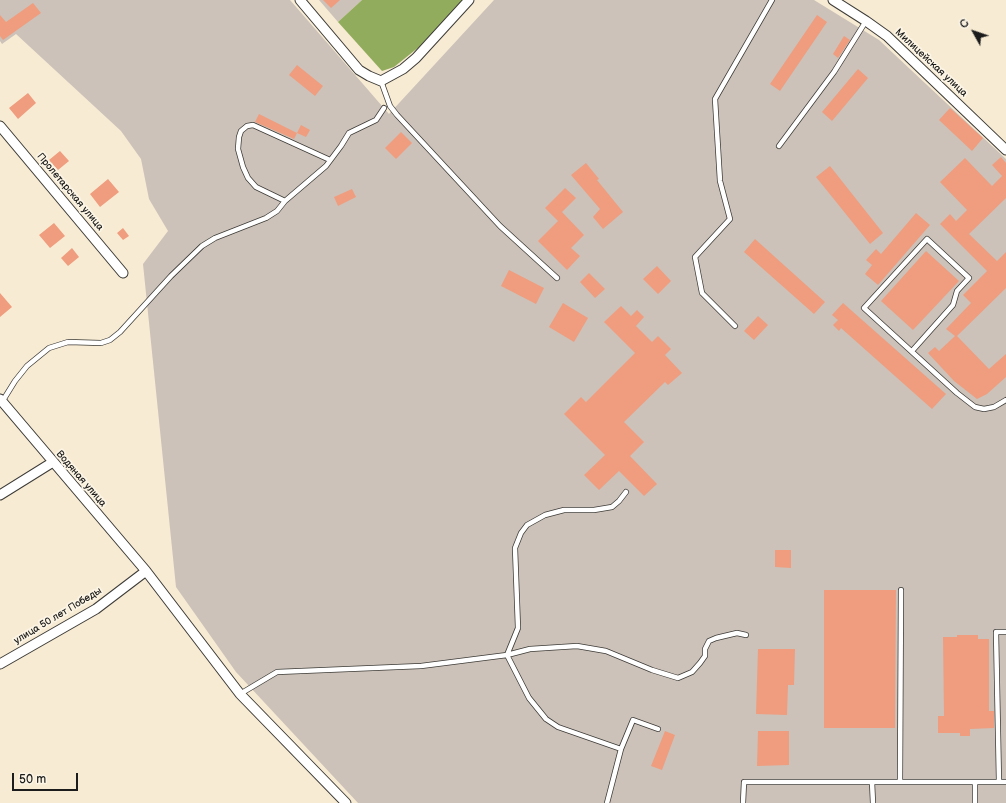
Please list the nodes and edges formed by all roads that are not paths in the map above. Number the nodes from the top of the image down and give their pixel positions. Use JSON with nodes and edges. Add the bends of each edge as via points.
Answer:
{"nodes":[{"id":1,"x":300,"y":0,"type":"edge"},
{"id":2,"x":469,"y":0,"type":"edge"},
{"id":3,"x":772,"y":0,"type":"edge"},
{"id":4,"x":833,"y":0,"type":"edge"},
{"id":5,"x":866,"y":21,"type":"junction"},
{"id":6,"x":381,"y":81,"type":"junction"},
{"id":7,"x":384,"y":108,"type":"dead end"},
{"id":8,"x":0,"y":126,"type":"edge"},
{"id":9,"x":779,"y":146,"type":"dead end"},
{"id":10,"x":1006,"y":150,"type":"edge"},
{"id":11,"x":330,"y":160,"type":"junction"},
{"id":12,"x":285,"y":201,"type":"junction"},
{"id":13,"x":123,"y":273,"type":"dead end"},
{"id":14,"x":557,"y":278,"type":"dead end"},
{"id":15,"x":735,"y":326,"type":"dead end"},
{"id":16,"x":912,"y":351,"type":"junction"},
{"id":17,"x":1006,"y":400,"type":"edge"},
{"id":18,"x":1,"y":401,"type":"edge"},
{"id":19,"x":53,"y":462,"type":"junction"},
{"id":20,"x":626,"y":492,"type":"dead end"},
{"id":21,"x":0,"y":495,"type":"edge"},
{"id":22,"x":146,"y":571,"type":"junction"},
{"id":23,"x":901,"y":590,"type":"dead end"},
{"id":24,"x":1006,"y":632,"type":"edge"},
{"id":25,"x":746,"y":635,"type":"dead end"},
{"id":26,"x":507,"y":654,"type":"junction"},
{"id":27,"x":0,"y":664,"type":"edge"},
{"id":28,"x":240,"y":694,"type":"junction"},
{"id":29,"x":658,"y":729,"type":"dead end"},
{"id":30,"x":621,"y":749,"type":"junction"},
{"id":31,"x":872,"y":782,"type":"junction"},
{"id":32,"x":900,"y":782,"type":"junction"},
{"id":33,"x":975,"y":782,"type":"junction"},
{"id":34,"x":999,"y":782,"type":"junction"},
{"id":35,"x":1006,"y":782,"type":"edge"},
{"id":36,"x":346,"y":803,"type":"edge"},
{"id":37,"x":607,"y":803,"type":"edge"},
{"id":38,"x":744,"y":803,"type":"edge"},
{"id":39,"x":873,"y":803,"type":"edge"},
{"id":40,"x":975,"y":803,"type":"edge"}],
"edges":[{"from":1,"to":6,"type":"street","via":[[359,70]]},
{"from":2,"to":6,"type":"street","via":[[416,58],[403,69]]},
{"from":3,"to":15,"type":"lane","via":[[715,99],[720,181],[730,219],[695,258],[702,293]]},
{"from":4,"to":5,"type":"street","name":"Милицейская улица"},
{"from":5,"to":9,"type":"lane","via":[[834,72]]},
{"from":5,"to":10,"type":"street","name":"Милицейская улица","via":[[910,57]]},
{"from":6,"to":14,"type":"lane","via":[[396,115],[500,226]]},
{"from":7,"to":11,"type":"lane","via":[[376,120],[349,133]]},
{"from":8,"to":13,"type":"street","name":"Пролетарская улица"},
{"from":11,"to":12,"type":"lane"},
{"from":11,"to":12,"type":"lane","via":[[252,125],[241,131],[238,149],[248,178],[256,187]]},
{"from":12,"to":18,"type":"lane","via":[[277,211],[266,218],[228,232],[202,246],[110,340],[101,343],[68,342],[49,348],[26,366]]},
{"from":16,"to":16,"type":"lane","via":[[864,308],[928,240],[969,278],[957,291],[953,305]]},
{"from":16,"to":17,"type":"lane","via":[[975,407],[994,407]]},
{"from":18,"to":19,"type":"street","name":"Водяная улица"},
{"from":19,"to":21,"type":"street"},
{"from":19,"to":22,"type":"street","name":"Водяная улица"},
{"from":20,"to":26,"type":"lane","via":[[612,507],[564,510],[546,515],[527,525],[521,533],[514,548],[518,628]]},
{"from":22,"to":27,"type":"street","name":"улица 50 лет Победы","via":[[96,609]]},
{"from":22,"to":28,"type":"street","name":"Водяная улица"},
{"from":23,"to":32,"type":"lane"},
{"from":24,"to":34,"type":"lane","via":[[996,632]]},
{"from":25,"to":26,"type":"lane","via":[[736,633],[709,642],[700,663],[692,672],[678,678],[606,651],[577,646],[530,649]]},
{"from":26,"to":28,"type":"lane","via":[[421,666],[277,672]]},
{"from":26,"to":30,"type":"lane","via":[[529,698],[546,719],[558,727]]},
{"from":28,"to":36,"type":"street","name":"Водяная улица"},
{"from":29,"to":30,"type":"lane","via":[[633,720]]},
{"from":30,"to":37,"type":"lane"},
{"from":31,"to":32,"type":"lane"},
{"from":31,"to":38,"type":"lane","via":[[744,782]]},
{"from":31,"to":39,"type":"lane"},
{"from":32,"to":33,"type":"lane"},
{"from":33,"to":34,"type":"lane"},
{"from":33,"to":40,"type":"lane"},
{"from":34,"to":35,"type":"lane"}]}
